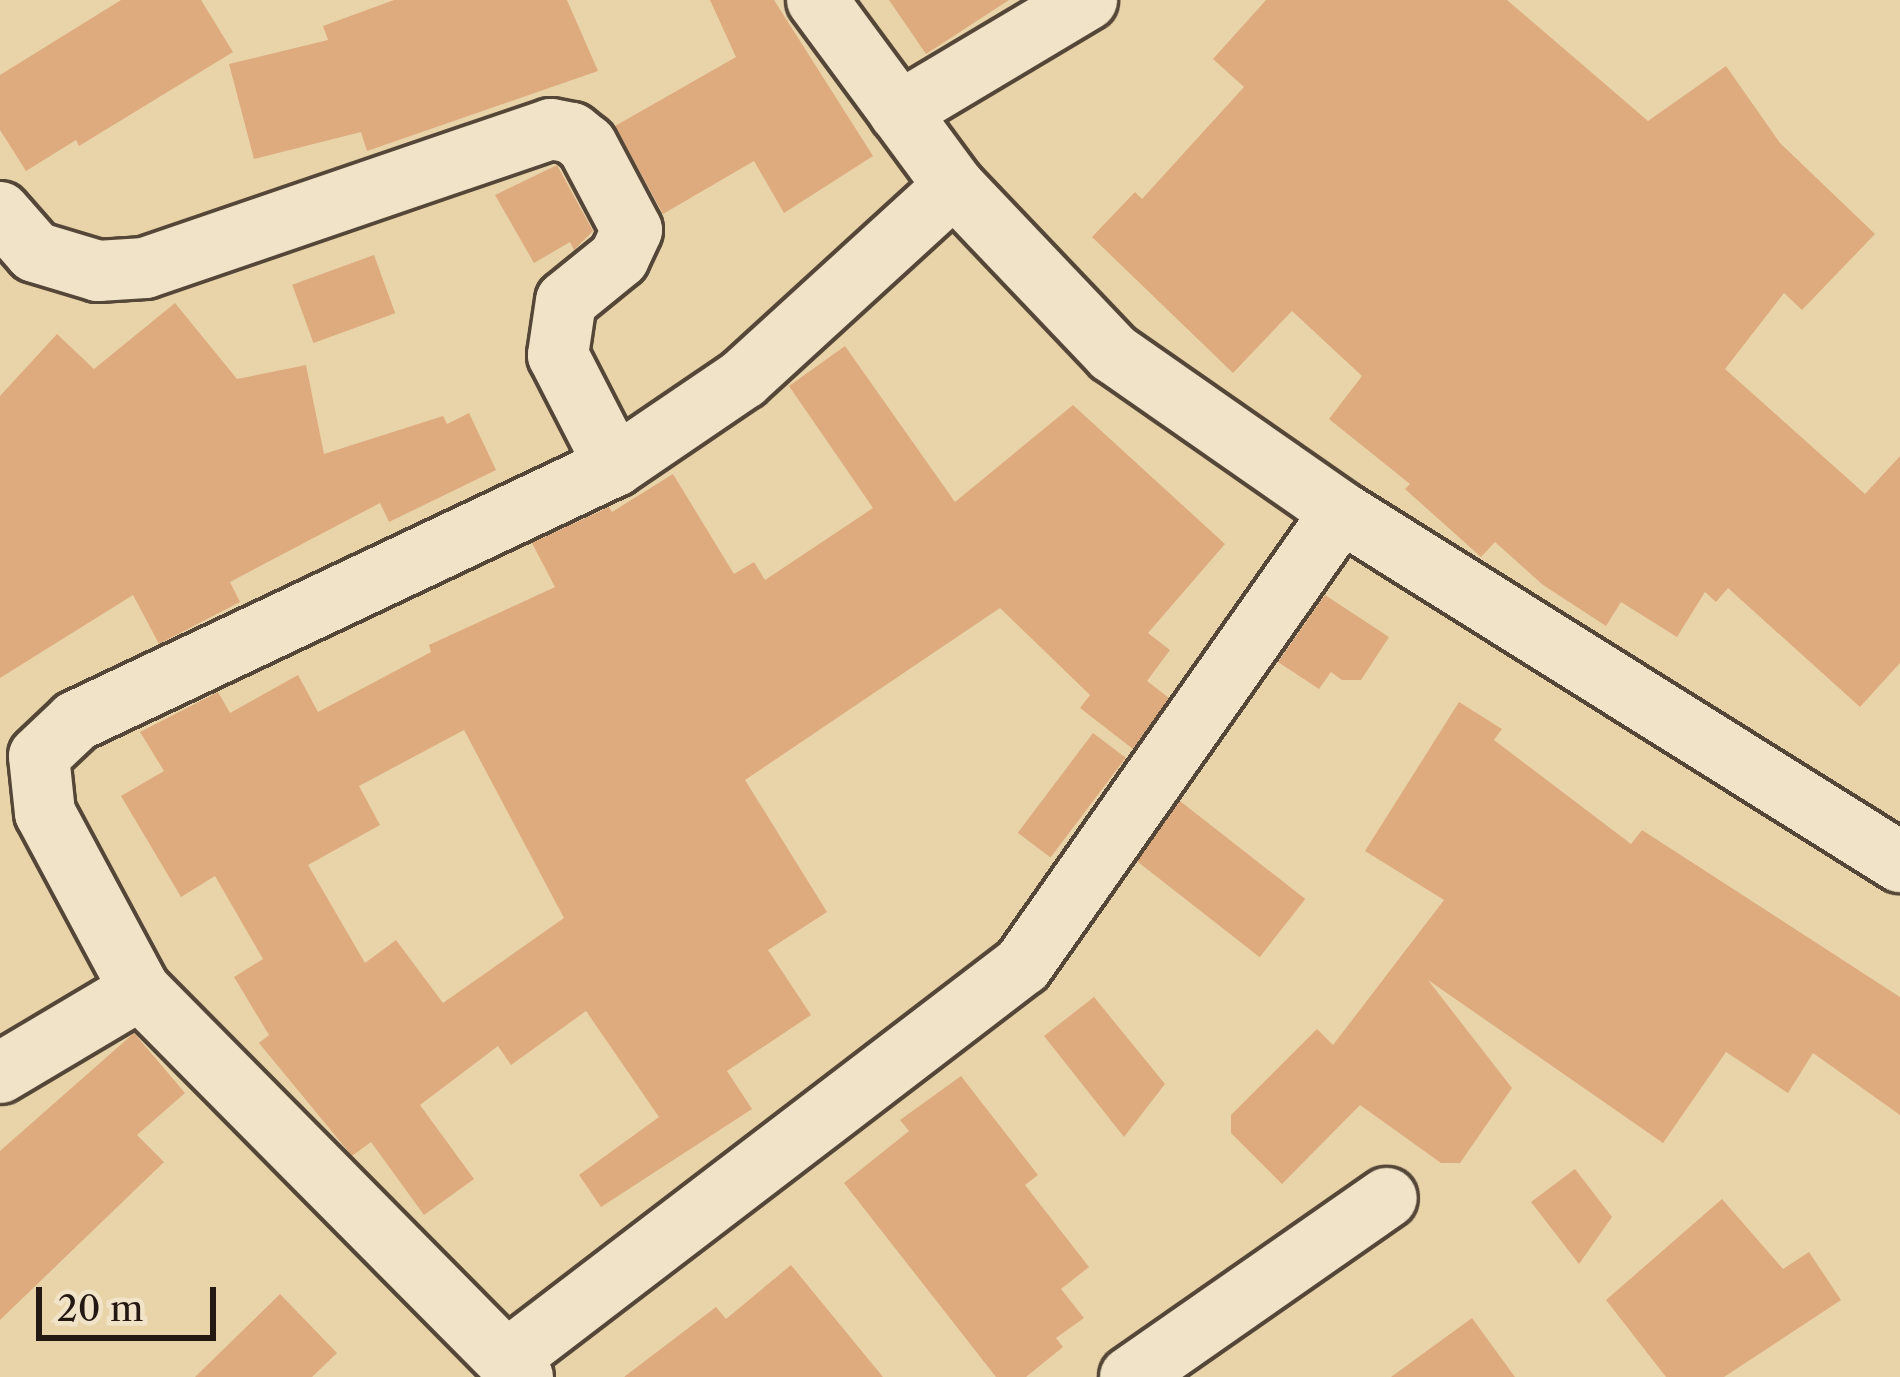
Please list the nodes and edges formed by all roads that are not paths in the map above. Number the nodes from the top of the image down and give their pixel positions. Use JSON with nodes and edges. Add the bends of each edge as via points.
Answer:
{"nodes":[{"id":1,"x":817,"y":0,"type":"edge"},
{"id":2,"x":1087,"y":0,"type":"edge"},
{"id":3,"x":899,"y":112,"type":"junction"},
{"id":4,"x":954,"y":186,"type":"junction"},
{"id":5,"x":0,"y":212,"type":"edge"},
{"id":6,"x":615,"y":466,"type":"junction"},
{"id":7,"x":1341,"y":512,"type":"junction"},
{"id":8,"x":1900,"y":862,"type":"edge"},
{"id":9,"x":140,"y":990,"type":"junction"},
{"id":10,"x":0,"y":1073,"type":"edge"},
{"id":11,"x":1387,"y":1198,"type":"dead end"},
{"id":12,"x":515,"y":1368,"type":"edge"},
{"id":13,"x":1130,"y":1377,"type":"edge"}],
"edges":[{"from":1,"to":3,"type":"street"},
{"from":2,"to":3,"type":"street"},
{"from":3,"to":4,"type":"street"},
{"from":4,"to":6,"type":"street","via":[[743,379]]},
{"from":4,"to":7,"type":"street","via":[[1113,353]]},
{"from":5,"to":6,"type":"street","via":[[35,252],[98,271],[145,268],[551,129],[572,133],[632,230],[620,258],[566,301],[558,355]]},
{"from":6,"to":9,"type":"street","via":[[76,721],[39,756],[45,813]]},
{"from":7,"to":8,"type":"street"},
{"from":7,"to":12,"type":"street","via":[[1023,965]]},
{"from":9,"to":10,"type":"street"},
{"from":9,"to":12,"type":"street"},
{"from":11,"to":13,"type":"street"}]}
